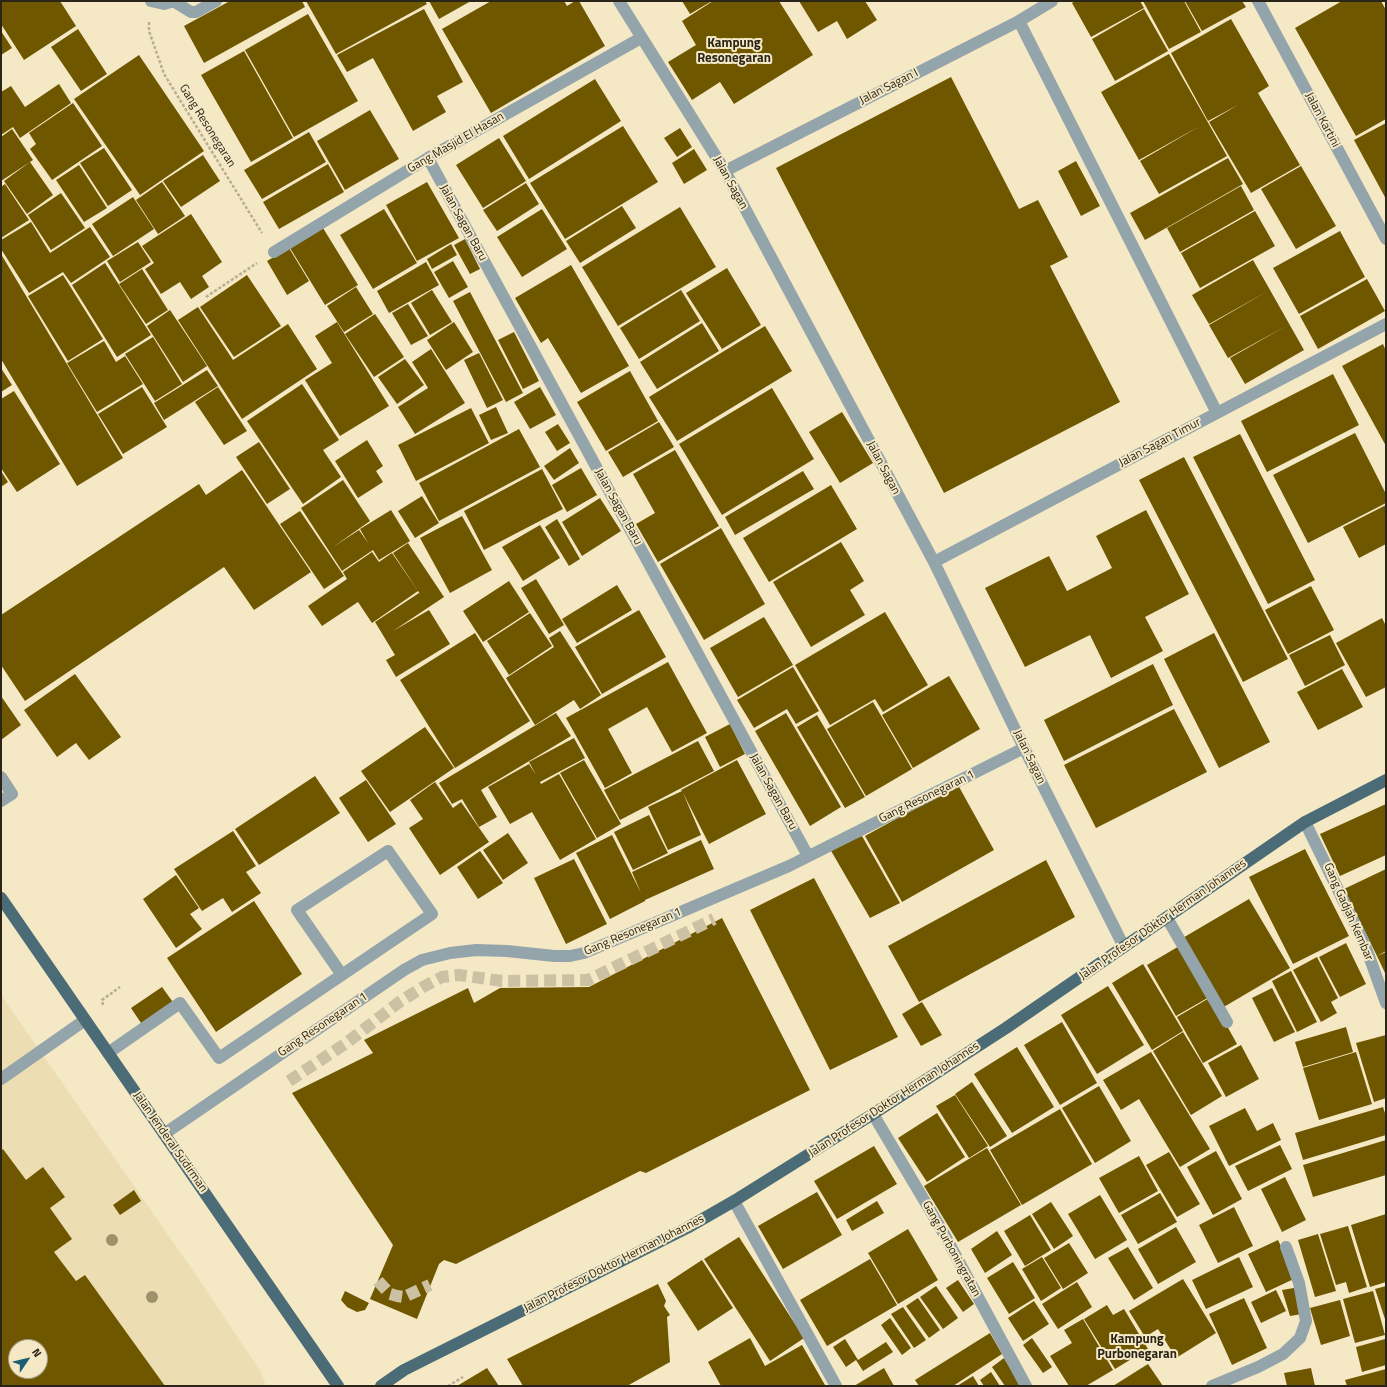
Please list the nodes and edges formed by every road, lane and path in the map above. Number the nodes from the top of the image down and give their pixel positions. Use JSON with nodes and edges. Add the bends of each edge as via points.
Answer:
{"nodes":[{"id":1,"x":151,"y":1,"type":"edge"},
{"id":2,"x":174,"y":1,"type":"edge"},
{"id":3,"x":216,"y":1,"type":"edge"},
{"id":4,"x":619,"y":1,"type":"edge"},
{"id":5,"x":1052,"y":1,"type":"edge"},
{"id":6,"x":1258,"y":1,"type":"edge"},
{"id":7,"x":1019,"y":21,"type":"junction"},
{"id":8,"x":641,"y":38,"type":"junction"},
{"id":9,"x":428,"y":158,"type":"junction"},
{"id":10,"x":724,"y":172,"type":"junction"},
{"id":11,"x":1386,"y":239,"type":"edge"},
{"id":12,"x":274,"y":252,"type":"junction"},
{"id":13,"x":206,"y":297,"type":"dead end"},
{"id":14,"x":1386,"y":324,"type":"edge"},
{"id":15,"x":1217,"y":413,"type":"junction"},
{"id":16,"x":934,"y":562,"type":"junction"},
{"id":17,"x":1024,"y":748,"type":"junction"},
{"id":18,"x":1,"y":777,"type":"edge"},
{"id":19,"x":1386,"y":780,"type":"edge"},
{"id":20,"x":1,"y":801,"type":"edge"},
{"id":21,"x":1305,"y":822,"type":"junction"},
{"id":22,"x":808,"y":856,"type":"junction"},
{"id":23,"x":1,"y":898,"type":"edge"},
{"id":24,"x":1167,"y":918,"type":"junction"},
{"id":25,"x":1124,"y":947,"type":"junction"},
{"id":26,"x":342,"y":975,"type":"junction"},
{"id":27,"x":120,"y":987,"type":"dead end"},
{"id":28,"x":1386,"y":1003,"type":"edge"},
{"id":29,"x":104,"y":1007,"type":"dead end"},
{"id":30,"x":85,"y":1020,"type":"junction"},
{"id":31,"x":1227,"y":1022,"type":"dead end"},
{"id":32,"x":108,"y":1053,"type":"junction"},
{"id":33,"x":1,"y":1079,"type":"edge"},
{"id":34,"x":873,"y":1114,"type":"junction"},
{"id":35,"x":164,"y":1134,"type":"junction"},
{"id":36,"x":734,"y":1201,"type":"junction"},
{"id":37,"x":1286,"y":1247,"type":"dead end"},
{"id":38,"x":463,"y":1376,"type":"dead end"},
{"id":39,"x":338,"y":1386,"type":"edge"},
{"id":40,"x":381,"y":1386,"type":"edge"},
{"id":41,"x":448,"y":1386,"type":"edge"},
{"id":42,"x":836,"y":1386,"type":"edge"},
{"id":43,"x":1026,"y":1386,"type":"edge"},
{"id":44,"x":1213,"y":1386,"type":"edge"}],
"edges":[{"from":1,"to":2,"type":"street","via":[[164,4]]},
{"from":1,"to":12,"type":"path","name":"Gang Resonegaran","via":[[149,31],[164,74]]},
{"from":2,"to":3,"type":"street","via":[[191,12],[196,12]]},
{"from":4,"to":8,"type":"street","name":"Jalan Sagan"},
{"from":5,"to":7,"type":"street","name":"Jalan Sagan I"},
{"from":6,"to":11,"type":"street","name":"Jalan Kartini"},
{"from":7,"to":10,"type":"street","name":"Jalan Sagan I"},
{"from":7,"to":15,"type":"street"},
{"from":8,"to":9,"type":"street","name":"Gang Masjid El Hasan"},
{"from":8,"to":10,"type":"street","name":"Jalan Sagan"},
{"from":9,"to":12,"type":"street","name":"Gang Masjid El Hasan"},
{"from":9,"to":22,"type":"street","name":"Jalan Sagan Baru"},
{"from":10,"to":16,"type":"street","name":"Jalan Sagan"},
{"from":12,"to":13,"type":"path"},
{"from":14,"to":15,"type":"street","name":"Jalan Sagan Timur"},
{"from":15,"to":16,"type":"street","name":"Jalan Sagan Timur"},
{"from":16,"to":17,"type":"street","name":"Jalan Sagan"},
{"from":17,"to":22,"type":"street","name":"Gang Resonegaran 1"},
{"from":17,"to":25,"type":"street","name":"Jalan Sagan"},
{"from":18,"to":20,"type":"street","via":[[12,794]]},
{"from":19,"to":21,"type":"main road","name":"Jalan Profesor Doktor Herman Johannes"},
{"from":21,"to":24,"type":"main road","name":"Jalan Profesor Doktor Herman Johannes"},
{"from":21,"to":28,"type":"street","name":"Gang Gadjah Kembar","via":[[1365,945]]},
{"from":22,"to":35,"type":"street","name":"Gang Resonegaran 1","via":[[584,953],[554,956],[476,950],[422,960]]},
{"from":23,"to":30,"type":"main road","name":"Jalan Jenderal Sudirman"},
{"from":24,"to":25,"type":"main road","name":"Jalan Profesor Doktor Herman Johannes"},
{"from":24,"to":31,"type":"street"},
{"from":25,"to":34,"type":"main road","name":"Jalan Profesor Doktor Herman Johannes","via":[[1006,1028]]},
{"from":26,"to":26,"type":"street","via":[[432,914],[388,850],[297,910]]},
{"from":26,"to":32,"type":"street","via":[[219,1058],[180,1003]]},
{"from":27,"to":29,"type":"path","via":[[102,1000]]},
{"from":30,"to":32,"type":"main road","name":"Jalan Jenderal Sudirman"},
{"from":30,"to":33,"type":"street"},
{"from":32,"to":35,"type":"main road","name":"Jalan Jenderal Sudirman"},
{"from":34,"to":36,"type":"main road","name":"Jalan Profesor Doktor Herman Johannes"},
{"from":34,"to":43,"type":"street","name":"Gang Purboningratan","via":[[943,1232]]},
{"from":35,"to":39,"type":"main road","name":"Jalan Jenderal Sudirman"},
{"from":36,"to":40,"type":"main road","name":"Jalan Profesor Doktor Herman Johannes","via":[[643,1251],[404,1370]]},
{"from":36,"to":42,"type":"street"},
{"from":37,"to":44,"type":"street","via":[[1300,1283],[1306,1321],[1300,1338],[1283,1354]]},
{"from":38,"to":41,"type":"path"}]}
